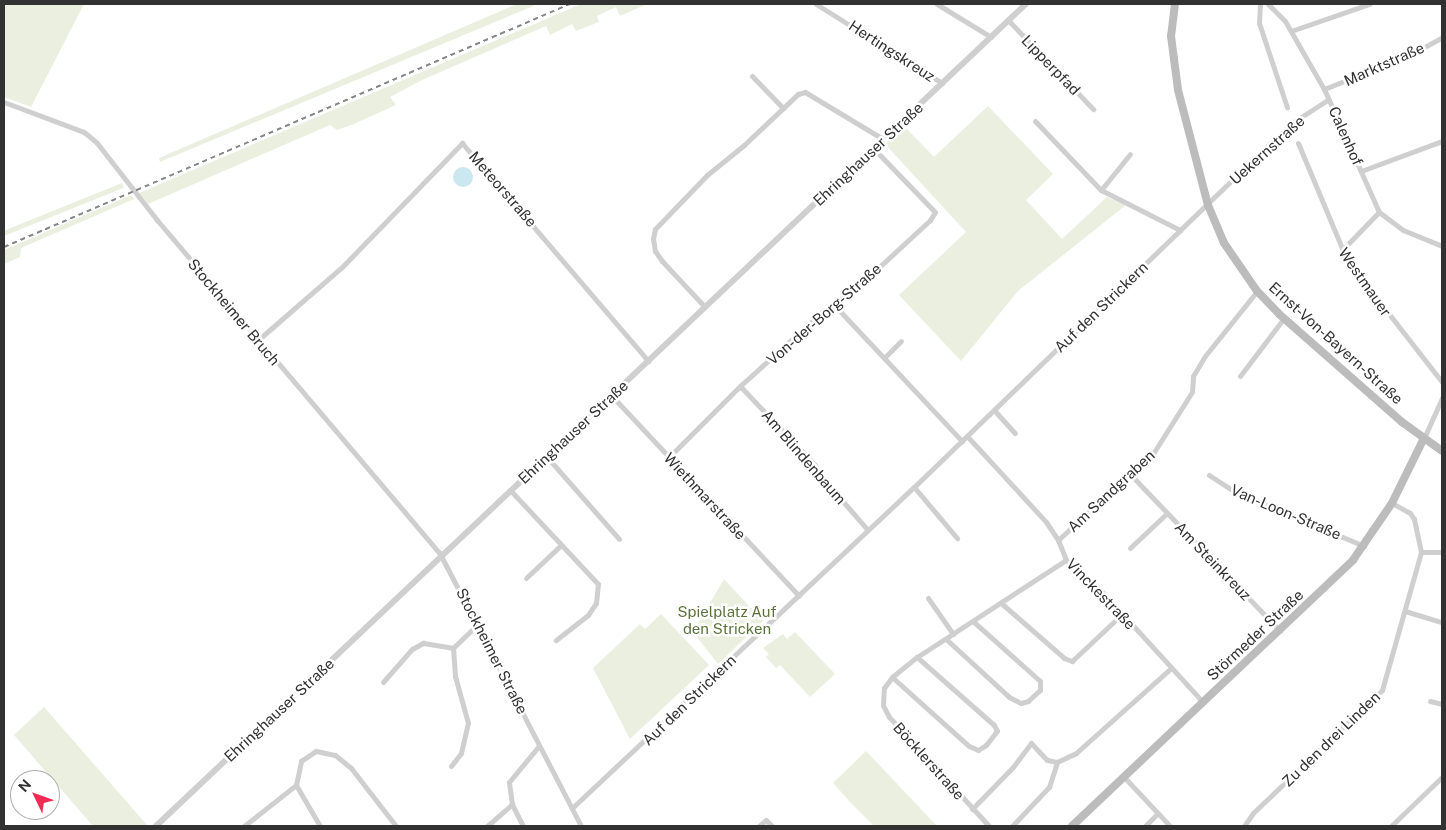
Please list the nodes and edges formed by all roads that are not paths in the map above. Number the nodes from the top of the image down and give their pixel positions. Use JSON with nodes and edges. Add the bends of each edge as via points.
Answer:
{"nodes":[{"id":1,"x":816,"y":4,"type":"edge"},
{"id":2,"x":938,"y":4,"type":"edge"},
{"id":3,"x":1026,"y":4,"type":"edge"},
{"id":4,"x":1175,"y":4,"type":"edge"},
{"id":5,"x":1260,"y":4,"type":"edge"},
{"id":6,"x":1268,"y":4,"type":"edge"},
{"id":7,"x":1369,"y":4,"type":"edge"},
{"id":8,"x":1354,"y":6,"type":"edge"},
{"id":9,"x":1009,"y":21,"type":"junction"},
{"id":10,"x":1291,"y":31,"type":"junction"},
{"id":11,"x":991,"y":37,"type":"junction"},
{"id":12,"x":1442,"y":37,"type":"edge"},
{"id":13,"x":752,"y":76,"type":"dead end"},
{"id":14,"x":942,"y":83,"type":"junction"},
{"id":15,"x":1324,"y":90,"type":"junction"},
{"id":16,"x":1330,"y":99,"type":"junction"},
{"id":17,"x":4,"y":102,"type":"edge"},
{"id":18,"x":1287,"y":107,"type":"dead end"},
{"id":19,"x":783,"y":108,"type":"junction"},
{"id":20,"x":1093,"y":109,"type":"dead end"},
{"id":21,"x":1035,"y":121,"type":"dead end"},
{"id":22,"x":883,"y":139,"type":"junction"},
{"id":23,"x":1442,"y":141,"type":"edge"},
{"id":24,"x":1298,"y":142,"type":"dead end"},
{"id":25,"x":873,"y":148,"type":"junction"},
{"id":26,"x":1130,"y":154,"type":"dead end"},
{"id":27,"x":1361,"y":171,"type":"junction"},
{"id":28,"x":1101,"y":190,"type":"junction"},
{"id":29,"x":1208,"y":206,"type":"junction"},
{"id":30,"x":1379,"y":212,"type":"junction"},
{"id":31,"x":1180,"y":230,"type":"junction"},
{"id":32,"x":1442,"y":246,"type":"edge"},
{"id":33,"x":1342,"y":250,"type":"junction"},
{"id":34,"x":1258,"y":291,"type":"junction"},
{"id":35,"x":839,"y":299,"type":"junction"},
{"id":36,"x":705,"y":307,"type":"junction"},
{"id":37,"x":1284,"y":318,"type":"junction"},
{"id":38,"x":258,"y":340,"type":"junction"},
{"id":39,"x":901,"y":341,"type":"dead end"},
{"id":40,"x":884,"y":358,"type":"junction"},
{"id":41,"x":648,"y":361,"type":"junction"},
{"id":42,"x":1240,"y":376,"type":"dead end"},
{"id":43,"x":1442,"y":382,"type":"edge"},
{"id":44,"x":740,"y":386,"type":"junction"},
{"id":45,"x":611,"y":395,"type":"junction"},
{"id":46,"x":1442,"y":398,"type":"edge"},
{"id":47,"x":994,"y":410,"type":"junction"},
{"id":48,"x":1015,"y":433,"type":"dead end"},
{"id":49,"x":967,"y":436,"type":"junction"},
{"id":50,"x":1424,"y":438,"type":"junction"},
{"id":51,"x":962,"y":441,"type":"junction"},
{"id":52,"x":1442,"y":450,"type":"edge"},
{"id":53,"x":547,"y":457,"type":"junction"},
{"id":54,"x":668,"y":457,"type":"junction"},
{"id":55,"x":1130,"y":474,"type":"junction"},
{"id":56,"x":1209,"y":475,"type":"dead end"},
{"id":57,"x":914,"y":487,"type":"junction"},
{"id":58,"x":511,"y":491,"type":"junction"},
{"id":59,"x":1392,"y":503,"type":"junction"},
{"id":60,"x":1167,"y":513,"type":"junction"},
{"id":61,"x":867,"y":529,"type":"junction"},
{"id":62,"x":957,"y":538,"type":"dead end"},
{"id":63,"x":620,"y":539,"type":"dead end"},
{"id":64,"x":1058,"y":540,"type":"junction"},
{"id":65,"x":561,"y":545,"type":"junction"},
{"id":66,"x":1365,"y":546,"type":"junction"},
{"id":67,"x":1130,"y":548,"type":"dead end"},
{"id":68,"x":1421,"y":552,"type":"junction"},
{"id":69,"x":1442,"y":552,"type":"edge"},
{"id":70,"x":442,"y":556,"type":"junction"},
{"id":71,"x":1066,"y":560,"type":"junction"},
{"id":72,"x":526,"y":578,"type":"dead end"},
{"id":73,"x":799,"y":596,"type":"junction"},
{"id":74,"x":928,"y":598,"type":"dead end"},
{"id":75,"x":1001,"y":603,"type":"junction"},
{"id":76,"x":1405,"y":611,"type":"junction"},
{"id":77,"x":1122,"y":614,"type":"junction"},
{"id":78,"x":973,"y":622,"type":"junction"},
{"id":79,"x":1442,"y":622,"type":"edge"},
{"id":80,"x":479,"y":623,"type":"junction"},
{"id":81,"x":1280,"y":631,"type":"junction"},
{"id":82,"x":953,"y":634,"type":"junction"},
{"id":83,"x":946,"y":639,"type":"junction"},
{"id":84,"x":556,"y":640,"type":"dead end"},
{"id":85,"x":453,"y":648,"type":"junction"},
{"id":86,"x":917,"y":657,"type":"junction"},
{"id":87,"x":1171,"y":668,"type":"junction"},
{"id":88,"x":892,"y":677,"type":"junction"},
{"id":89,"x":383,"y":682,"type":"dead end"},
{"id":90,"x":1430,"y":701,"type":"dead end"},
{"id":91,"x":1203,"y":702,"type":"junction"},
{"id":92,"x":1442,"y":704,"type":"edge"},
{"id":93,"x":538,"y":747,"type":"junction"},
{"id":94,"x":1057,"y":762,"type":"junction"},
{"id":95,"x":451,"y":766,"type":"dead end"},
{"id":96,"x":1124,"y":777,"type":"junction"},
{"id":97,"x":1442,"y":777,"type":"edge"},
{"id":98,"x":296,"y":785,"type":"junction"},
{"id":99,"x":512,"y":804,"type":"junction"},
{"id":100,"x":572,"y":808,"type":"junction"},
{"id":101,"x":972,"y":809,"type":"junction"},
{"id":102,"x":1158,"y":813,"type":"junction"},
{"id":103,"x":1397,"y":820,"type":"junction"},
{"id":104,"x":156,"y":826,"type":"edge"},
{"id":105,"x":244,"y":826,"type":"edge"},
{"id":106,"x":320,"y":826,"type":"edge"},
{"id":107,"x":396,"y":826,"type":"edge"},
{"id":108,"x":488,"y":826,"type":"edge"},
{"id":109,"x":523,"y":826,"type":"edge"},
{"id":110,"x":581,"y":826,"type":"edge"},
{"id":111,"x":759,"y":826,"type":"edge"},
{"id":112,"x":772,"y":826,"type":"edge"},
{"id":113,"x":989,"y":826,"type":"edge"},
{"id":114,"x":1012,"y":826,"type":"edge"},
{"id":115,"x":1072,"y":826,"type":"edge"},
{"id":116,"x":1144,"y":826,"type":"edge"},
{"id":117,"x":1170,"y":826,"type":"edge"},
{"id":118,"x":1244,"y":826,"type":"edge"},
{"id":119,"x":1391,"y":826,"type":"edge"},
{"id":120,"x":1401,"y":826,"type":"edge"}],
"edges":[{"from":1,"to":14,"type":"street","name":"Hertingskreuz"},
{"from":2,"to":11,"type":"street"},
{"from":3,"to":9,"type":"street","name":"Ehringhauser Straße"},
{"from":4,"to":29,"type":"main road","name":"Ernst-Von-Bayern-Straße","via":[[1170,36],[1174,68]]},
{"from":5,"to":18,"type":"street","via":[[1259,23]]},
{"from":6,"to":10,"type":"street","name":"Calenhof"},
{"from":7,"to":8,"type":"street"},
{"from":8,"to":10,"type":"street"},
{"from":9,"to":11,"type":"street","name":"Ehringhauser Straße"},
{"from":9,"to":20,"type":"street","name":"Lipperpfad"},
{"from":10,"to":15,"type":"street","name":"Calenhof"},
{"from":11,"to":14,"type":"street","name":"Ehringhauser Straße"},
{"from":12,"to":15,"type":"street","name":"Marktstraße","via":[[1410,55]]},
{"from":13,"to":19,"type":"street"},
{"from":14,"to":22,"type":"street","name":"Ehringhauser Straße"},
{"from":15,"to":16,"type":"street","name":"Calenhof"},
{"from":16,"to":27,"type":"street","name":"Calenhof"},
{"from":16,"to":29,"type":"street","name":"Uekernstraße","via":[[1295,121]]},
{"from":17,"to":38,"type":"street","name":"Stockheimer Bruch","via":[[89,135]]},
{"from":19,"to":22,"type":"street","via":[[805,92]]},
{"from":19,"to":36,"type":"street","via":[[707,176],[655,229],[655,251]]},
{"from":21,"to":28,"type":"street"},
{"from":22,"to":25,"type":"street","name":"Ehringhauser Straße"},
{"from":23,"to":27,"type":"street"},
{"from":24,"to":33,"type":"street","name":"Westmauer"},
{"from":25,"to":35,"type":"street","name":"Von-der-Borg-Straße","via":[[935,212],[851,293]]},
{"from":25,"to":36,"type":"street","name":"Ehringhauser Straße"},
{"from":26,"to":28,"type":"street"},
{"from":27,"to":30,"type":"street","name":"Calenhof"},
{"from":28,"to":31,"type":"street"},
{"from":29,"to":31,"type":"street","name":"Auf den Strickern"},
{"from":29,"to":34,"type":"main road","name":"Ernst-Von-Bayern-Straße","via":[[1224,243]]},
{"from":30,"to":32,"type":"street","name":"Calenhof","via":[[1403,230]]},
{"from":30,"to":33,"type":"street"},
{"from":31,"to":47,"type":"street","name":"Auf den Strickern"},
{"from":33,"to":43,"type":"street","name":"Westmauer","via":[[1357,276]]},
{"from":34,"to":37,"type":"main road","name":"Ernst-Von-Bayern-Straße"},
{"from":34,"to":55,"type":"street","name":"Am Sandgraben","via":[[1204,356],[1193,376],[1192,392],[1187,402],[1154,452]]},
{"from":35,"to":40,"type":"street","via":[[837,308]]},
{"from":35,"to":44,"type":"street","name":"Von-der-Borg-Straße"},
{"from":36,"to":41,"type":"street","name":"Ehringhauser Straße"},
{"from":37,"to":42,"type":"street"},
{"from":37,"to":50,"type":"main road","name":"Ernst-Von-Bayern-Straße"},
{"from":38,"to":41,"type":"street","name":"Meteorstraße","via":[[342,267],[462,143]]},
{"from":38,"to":70,"type":"street","name":"Stockheimer Bruch"},
{"from":39,"to":40,"type":"street"},
{"from":40,"to":51,"type":"street"},
{"from":41,"to":45,"type":"street","name":"Ehringhauser Straße"},
{"from":44,"to":54,"type":"street","name":"Von-der-Borg-Straße"},
{"from":44,"to":61,"type":"street","name":"Am Blindenbaum","via":[[815,465]]},
{"from":45,"to":53,"type":"street","name":"Ehringhauser Straße"},
{"from":45,"to":54,"type":"street","name":"Wiethmarstraße"},
{"from":46,"to":50,"type":"street"},
{"from":47,"to":48,"type":"street"},
{"from":47,"to":49,"type":"street","name":"Auf den Strickern"},
{"from":49,"to":51,"type":"street","name":"Auf den Strickern"},
{"from":49,"to":64,"type":"street","name":"Vinckestraße"},
{"from":50,"to":52,"type":"main road","name":"Ernst-Von-Bayern-Straße"},
{"from":50,"to":59,"type":"main road","name":"Störmeder Straße"},
{"from":51,"to":57,"type":"street","name":"Auf den Strickern"},
{"from":53,"to":58,"type":"street","name":"Ehringhauser Straße"},
{"from":53,"to":63,"type":"street","via":[[610,524]]},
{"from":54,"to":73,"type":"street","name":"Wiethmarstraße"},
{"from":55,"to":60,"type":"street","name":"Am Steinkreuz"},
{"from":55,"to":64,"type":"street","name":"Am Sandgraben"},
{"from":56,"to":66,"type":"street","name":"Van-Loon-Straße","via":[[1235,492]]},
{"from":57,"to":61,"type":"street","name":"Auf den Strickern"},
{"from":57,"to":62,"type":"street"},
{"from":58,"to":65,"type":"street"},
{"from":58,"to":70,"type":"street","name":"Ehringhauser Straße"},
{"from":59,"to":66,"type":"main road","name":"Störmeder Straße"},
{"from":59,"to":68,"type":"street","name":"Zu den drei Linden","via":[[1414,519]]},
{"from":60,"to":67,"type":"street","name":"Am Steinkreuz"},
{"from":60,"to":81,"type":"street","name":"Am Steinkreuz"},
{"from":61,"to":73,"type":"street","name":"Auf den Strickern"},
{"from":64,"to":71,"type":"street","name":"Vinckestraße"},
{"from":65,"to":72,"type":"street"},
{"from":65,"to":84,"type":"street","via":[[598,584],[599,594],[588,615]]},
{"from":66,"to":81,"type":"main road","name":"Störmeder Straße"},
{"from":68,"to":69,"type":"street"},
{"from":68,"to":76,"type":"street","name":"Zu den drei Linden"},
{"from":70,"to":80,"type":"street","name":"Stockheimer Straße"},
{"from":70,"to":104,"type":"street","name":"Ehringhauser Straße"},
{"from":71,"to":75,"type":"street"},
{"from":71,"to":77,"type":"street","name":"Vinckestraße","via":[[1081,570]]},
{"from":73,"to":100,"type":"street","name":"Auf den Strickern"},
{"from":74,"to":82,"type":"street"},
{"from":75,"to":77,"type":"street","via":[[1064,658],[1072,660]]},
{"from":75,"to":78,"type":"street"},
{"from":76,"to":79,"type":"street"},
{"from":76,"to":118,"type":"street","name":"Zu den drei Linden","via":[[1378,696],[1253,813]]},
{"from":77,"to":87,"type":"street","name":"Vinckestraße"},
{"from":78,"to":82,"type":"street"},
{"from":78,"to":83,"type":"street","via":[[1040,682],[1040,690],[1028,702],[1021,703],[984,675]]},
{"from":80,"to":85,"type":"street"},
{"from":80,"to":93,"type":"street","name":"Stockheimer Straße"},
{"from":81,"to":91,"type":"main road","name":"Störmeder Straße"},
{"from":82,"to":83,"type":"street"},
{"from":83,"to":86,"type":"street"},
{"from":85,"to":89,"type":"street","via":[[422,644],[412,649]]},
{"from":85,"to":95,"type":"street","via":[[455,676],[468,723],[464,745]]},
{"from":86,"to":88,"type":"street"},
{"from":86,"to":88,"type":"street","via":[[994,725],[997,731],[978,750],[958,737]]},
{"from":87,"to":91,"type":"street","name":"Vinckestraße"},
{"from":87,"to":94,"type":"street","via":[[1076,753]]},
{"from":88,"to":101,"type":"street","name":"Böcklerstraße","via":[[884,688],[883,705],[889,717]]},
{"from":90,"to":92,"type":"street"},
{"from":91,"to":96,"type":"main road","name":"Störmeder Straße"},
{"from":93,"to":99,"type":"street","via":[[509,782]]},
{"from":93,"to":100,"type":"street","name":"Stockheimer Straße"},
{"from":94,"to":101,"type":"street","via":[[1047,760],[1031,743],[1013,767]]},
{"from":94,"to":114,"type":"street","via":[[1049,787]]},
{"from":96,"to":102,"type":"street"},
{"from":96,"to":115,"type":"main road","name":"Störmeder Straße"},
{"from":97,"to":103,"type":"street"},
{"from":98,"to":105,"type":"street"},
{"from":98,"to":106,"type":"street"},
{"from":98,"to":107,"type":"street","via":[[300,761],[316,750],[327,752],[351,768]]},
{"from":99,"to":108,"type":"street"},
{"from":99,"to":109,"type":"street"},
{"from":100,"to":110,"type":"street","name":"Stockheimer Straße"},
{"from":101,"to":113,"type":"street","name":"Böcklerstraße"},
{"from":102,"to":116,"type":"street"},
{"from":102,"to":117,"type":"street"},
{"from":103,"to":119,"type":"street"},
{"from":103,"to":120,"type":"street"},
{"from":111,"to":112,"type":"street","via":[[766,820]]}]}
